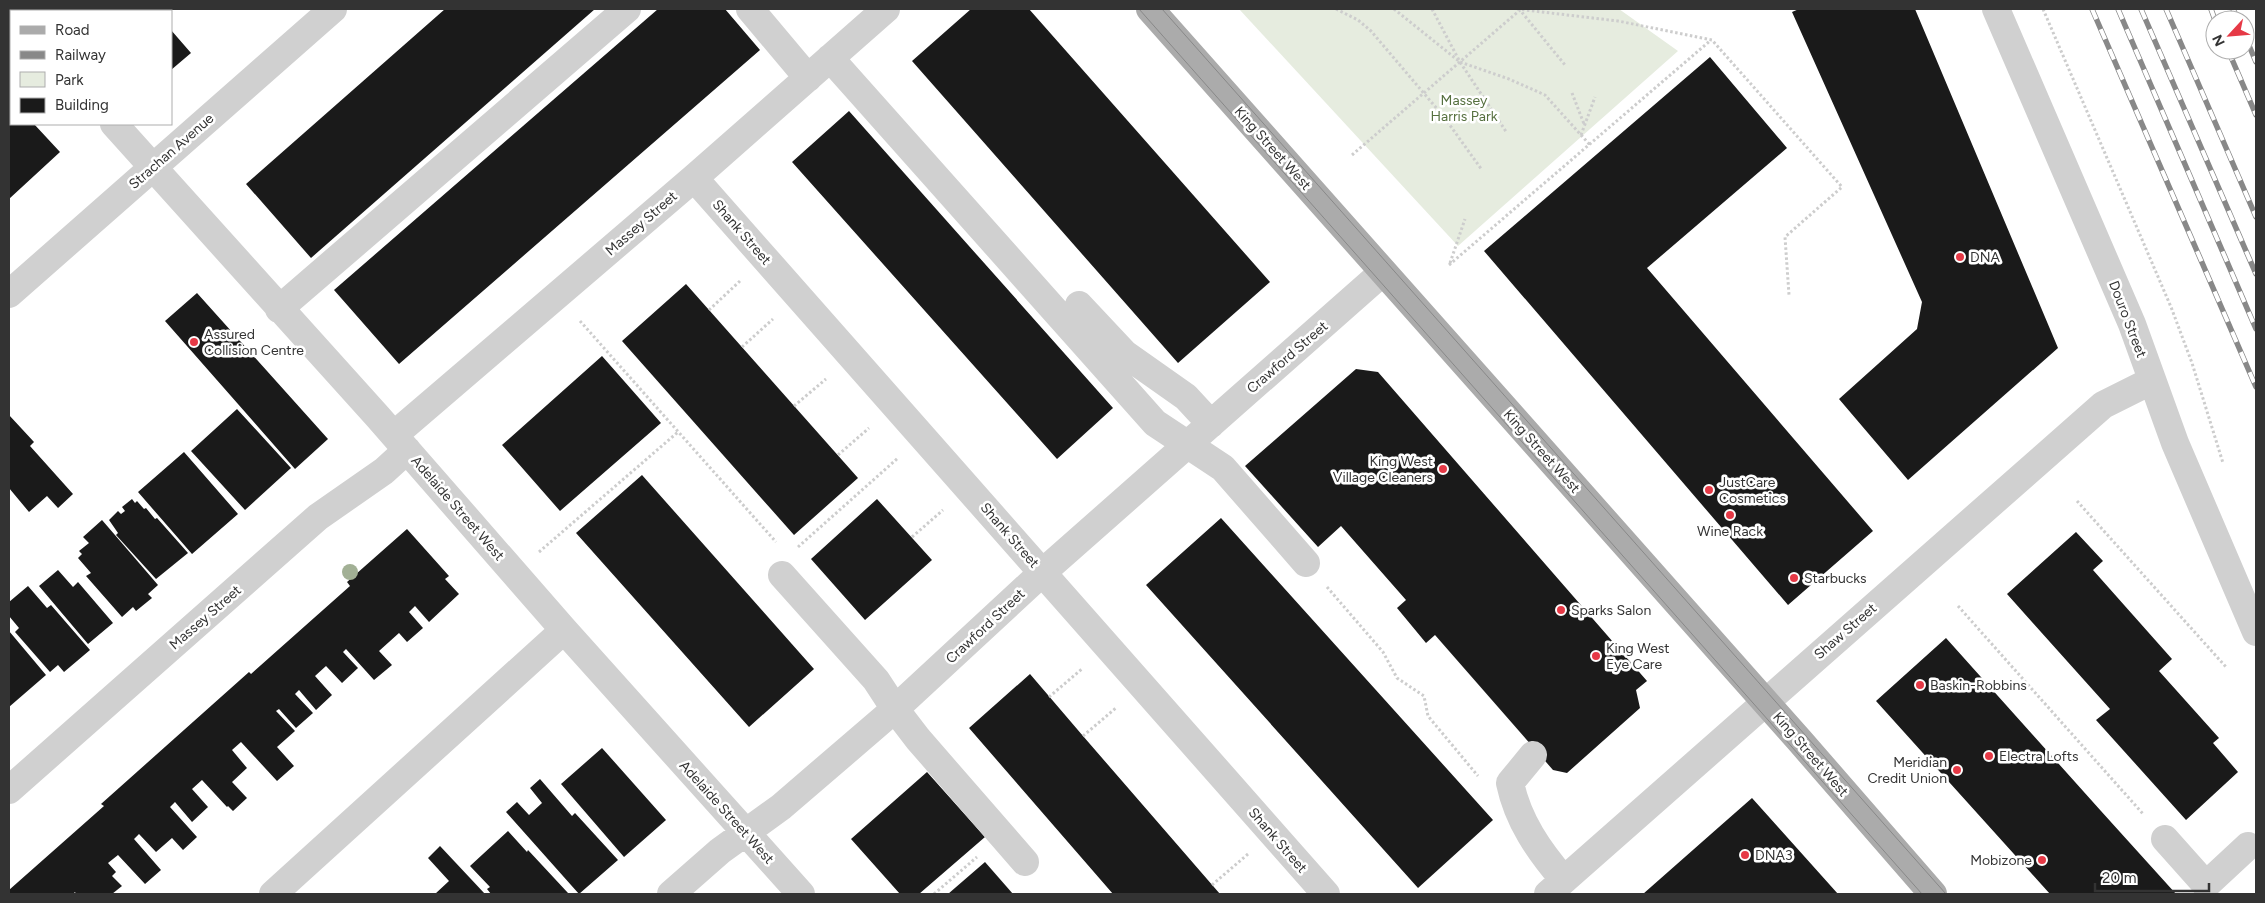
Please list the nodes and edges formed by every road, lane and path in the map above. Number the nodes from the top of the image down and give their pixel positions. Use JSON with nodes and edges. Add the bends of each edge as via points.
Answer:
{"nodes":[{"id":1,"x":333,"y":9,"type":"edge"},
{"id":2,"x":627,"y":9,"type":"edge"},
{"id":3,"x":750,"y":9,"type":"edge"},
{"id":4,"x":886,"y":9,"type":"edge"},
{"id":5,"x":1150,"y":9,"type":"edge"},
{"id":6,"x":1336,"y":9,"type":"edge"},
{"id":7,"x":1394,"y":9,"type":"edge"},
{"id":8,"x":1432,"y":9,"type":"edge"},
{"id":9,"x":1996,"y":9,"type":"edge"},
{"id":10,"x":2043,"y":9,"type":"edge"},
{"id":11,"x":1519,"y":10,"type":"edge"},
{"id":12,"x":1712,"y":40,"type":"junction"},
{"id":13,"x":830,"y":58,"type":"junction"},
{"id":14,"x":1460,"y":62,"type":"junction"},
{"id":15,"x":1565,"y":65,"type":"dead end"},
{"id":16,"x":808,"y":78,"type":"junction"},
{"id":17,"x":1424,"y":93,"type":"junction"},
{"id":18,"x":1572,"y":93,"type":"dead end"},
{"id":19,"x":1595,"y":98,"type":"dead end"},
{"id":20,"x":115,"y":125,"type":"edge"},
{"id":21,"x":1585,"y":125,"type":"junction"},
{"id":22,"x":1507,"y":134,"type":"dead end"},
{"id":23,"x":1581,"y":136,"type":"junction"},
{"id":24,"x":1590,"y":145,"type":"junction"},
{"id":25,"x":1352,"y":155,"type":"dead end"},
{"id":26,"x":153,"y":167,"type":"junction"},
{"id":27,"x":1482,"y":170,"type":"dead end"},
{"id":28,"x":694,"y":178,"type":"junction"},
{"id":29,"x":1465,"y":219,"type":"dead end"},
{"id":30,"x":1383,"y":272,"type":"junction"},
{"id":31,"x":742,"y":280,"type":"dead end"},
{"id":32,"x":9,"y":294,"type":"edge"},
{"id":33,"x":1789,"y":295,"type":"dead end"},
{"id":34,"x":1079,"y":305,"type":"dead end"},
{"id":35,"x":279,"y":309,"type":"junction"},
{"id":36,"x":709,"y":310,"type":"dead end"},
{"id":37,"x":775,"y":318,"type":"dead end"},
{"id":38,"x":579,"y":321,"type":"dead end"},
{"id":39,"x":742,"y":347,"type":"dead end"},
{"id":40,"x":827,"y":378,"type":"dead end"},
{"id":41,"x":2151,"y":381,"type":"junction"},
{"id":42,"x":794,"y":406,"type":"dead end"},
{"id":43,"x":1211,"y":424,"type":"junction"},
{"id":44,"x":870,"y":427,"type":"dead end"},
{"id":45,"x":678,"y":432,"type":"junction"},
{"id":46,"x":401,"y":443,"type":"junction"},
{"id":47,"x":1187,"y":445,"type":"junction"},
{"id":48,"x":838,"y":455,"type":"dead end"},
{"id":49,"x":898,"y":458,"type":"dead end"},
{"id":50,"x":2225,"y":471,"type":"dead end"},
{"id":51,"x":864,"y":488,"type":"dead end"},
{"id":52,"x":2077,"y":501,"type":"dead end"},
{"id":53,"x":944,"y":509,"type":"dead end"},
{"id":54,"x":912,"y":538,"type":"dead end"},
{"id":55,"x":782,"y":548,"type":"dead end"},
{"id":56,"x":536,"y":554,"type":"dead end"},
{"id":57,"x":1306,"y":564,"type":"joint"},
{"id":58,"x":1043,"y":572,"type":"junction"},
{"id":59,"x":782,"y":576,"type":"dead end"},
{"id":60,"x":1958,"y":606,"type":"dead end"},
{"id":61,"x":564,"y":630,"type":"junction"},
{"id":62,"x":2256,"y":632,"type":"edge"},
{"id":63,"x":2226,"y":667,"type":"dead end"},
{"id":64,"x":1083,"y":668,"type":"dead end"},
{"id":65,"x":1049,"y":697,"type":"dead end"},
{"id":66,"x":1766,"y":702,"type":"junction"},
{"id":67,"x":1118,"y":706,"type":"dead end"},
{"id":68,"x":895,"y":709,"type":"junction"},
{"id":69,"x":1083,"y":736,"type":"dead end"},
{"id":70,"x":1533,"y":755,"type":"dead end"},
{"id":71,"x":1479,"y":777,"type":"dead end"},
{"id":72,"x":9,"y":790,"type":"edge"},
{"id":73,"x":745,"y":833,"type":"junction"},
{"id":74,"x":2165,"y":839,"type":"joint"},
{"id":75,"x":2253,"y":850,"type":"edge"},
{"id":76,"x":1249,"y":853,"type":"dead end"},
{"id":77,"x":1026,"y":862,"type":"dead end"},
{"id":78,"x":1212,"y":885,"type":"dead end"},
{"id":79,"x":1556,"y":887,"type":"edge"},
{"id":80,"x":273,"y":894,"type":"edge"},
{"id":81,"x":671,"y":894,"type":"edge"},
{"id":82,"x":801,"y":894,"type":"edge"},
{"id":83,"x":1326,"y":894,"type":"edge"},
{"id":84,"x":1933,"y":894,"type":"edge"}],
"edges":[{"from":1,"to":26,"type":"street","name":"Strachan Avenue"},
{"from":2,"to":35,"type":"street"},
{"from":3,"to":16,"type":"street"},
{"from":4,"to":13,"type":"street","name":"Massey Street"},
{"from":5,"to":30,"type":"main road","name":"King Street West"},
{"from":6,"to":17,"type":"path","via":[[1358,20],[1370,31]]},
{"from":7,"to":14,"type":"path"},
{"from":8,"to":14,"type":"path"},
{"from":9,"to":41,"type":"street","name":"Douro Street","via":[[2132,324]]},
{"from":10,"to":50,"type":"path","via":[[2171,307]]},
{"from":11,"to":12,"type":"path","via":[[1618,21]]},
{"from":11,"to":14,"type":"path"},
{"from":11,"to":15,"type":"path"},
{"from":12,"to":24,"type":"path"},
{"from":12,"to":33,"type":"path","via":[[1842,187],[1785,237]]},
{"from":13,"to":16,"type":"street","name":"Massey Street"},
{"from":13,"to":47,"type":"street","via":[[1155,423]]},
{"from":14,"to":17,"type":"path"},
{"from":14,"to":22,"type":"path"},
{"from":14,"to":23,"type":"path","via":[[1509,78],[1546,95]]},
{"from":16,"to":28,"type":"street","name":"Massey Street"},
{"from":17,"to":25,"type":"path"},
{"from":17,"to":27,"type":"path"},
{"from":18,"to":21,"type":"path"},
{"from":19,"to":21,"type":"path"},
{"from":20,"to":26,"type":"street","name":"Adelaide Street West"},
{"from":21,"to":23,"type":"path"},
{"from":23,"to":24,"type":"path"},
{"from":24,"to":29,"type":"path","via":[[1449,264]]},
{"from":26,"to":32,"type":"street","name":"Strachan Avenue"},
{"from":26,"to":35,"type":"street","name":"Adelaide Street West"},
{"from":28,"to":46,"type":"street","name":"Massey Street"},
{"from":28,"to":58,"type":"street","name":"Shank Street"},
{"from":30,"to":43,"type":"street","name":"Crawford Street"},
{"from":30,"to":66,"type":"main road","name":"King Street West"},
{"from":31,"to":36,"type":"path"},
{"from":34,"to":43,"type":"street","via":[[1125,354],[1186,397]]},
{"from":35,"to":46,"type":"street","name":"Adelaide Street West"},
{"from":37,"to":39,"type":"path"},
{"from":38,"to":45,"type":"path"},
{"from":40,"to":42,"type":"path"},
{"from":41,"to":62,"type":"street","name":"Douro Street"},
{"from":41,"to":66,"type":"street","name":"Shaw Street","via":[[2103,405]]},
{"from":43,"to":47,"type":"street","name":"Crawford Street"},
{"from":44,"to":48,"type":"path"},
{"from":45,"to":55,"type":"path"},
{"from":45,"to":56,"type":"path"},
{"from":46,"to":61,"type":"street","name":"Adelaide Street West"},
{"from":46,"to":72,"type":"street","name":"Massey Street","via":[[378,475],[318,517]]},
{"from":47,"to":57,"type":"street","via":[[1223,468]]},
{"from":47,"to":58,"type":"street","name":"Crawford Street"},
{"from":49,"to":51,"type":"path"},
{"from":52,"to":63,"type":"path"},
{"from":53,"to":54,"type":"path"},
{"from":57,"to":71,"type":"path","via":[[1383,652],[1397,678],[1424,696],[1428,716]]},
{"from":58,"to":68,"type":"street","name":"Crawford Street"},
{"from":58,"to":83,"type":"street","name":"Shank Street"},
{"from":59,"to":68,"type":"street","via":[[876,680]]},
{"from":60,"to":74,"type":"path"},
{"from":61,"to":73,"type":"street","name":"Adelaide Street West"},
{"from":61,"to":80,"type":"street"},
{"from":64,"to":65,"type":"path"},
{"from":66,"to":79,"type":"street","name":"Shaw Street"},
{"from":66,"to":84,"type":"main road","name":"King Street West"},
{"from":67,"to":69,"type":"path"},
{"from":68,"to":73,"type":"street","name":"Crawford Street"},
{"from":68,"to":77,"type":"street"},
{"from":70,"to":79,"type":"street","via":[[1510,783],[1515,804]]},
{"from":73,"to":81,"type":"street","name":"Crawford Street"},
{"from":73,"to":82,"type":"street","name":"Adelaide Street West"},
{"from":74,"to":75,"type":"street","via":[[2206,885]]},
{"from":76,"to":78,"type":"path"}]}
